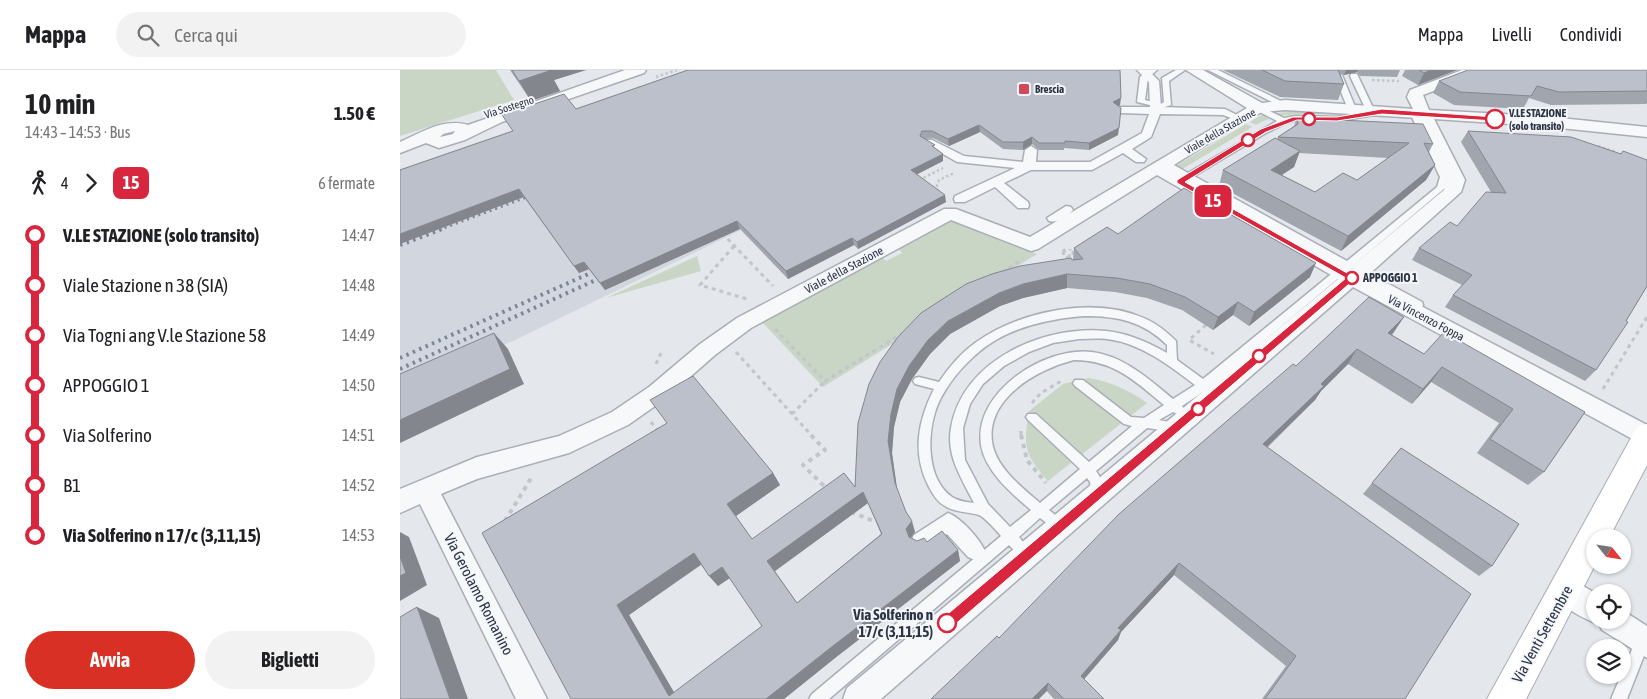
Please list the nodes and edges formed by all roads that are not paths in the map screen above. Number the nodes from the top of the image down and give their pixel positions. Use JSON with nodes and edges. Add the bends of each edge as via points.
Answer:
{"nodes":[{"id":1,"x":620,"y":70,"type":"edge"},
{"id":2,"x":639,"y":70,"type":"edge"},
{"id":3,"x":1181,"y":70,"type":"edge"},
{"id":4,"x":1193,"y":70,"type":"edge"},
{"id":5,"x":1212,"y":70,"type":"edge"},
{"id":6,"x":1475,"y":70,"type":"edge"},
{"id":7,"x":1147,"y":71,"type":"edge"},
{"id":8,"x":1338,"y":75,"type":"edge"},
{"id":9,"x":1354,"y":76,"type":"dead end"},
{"id":10,"x":1285,"y":105,"type":"junction"},
{"id":11,"x":1155,"y":108,"type":"junction"},
{"id":12,"x":1259,"y":108,"type":"junction"},
{"id":13,"x":1352,"y":109,"type":"junction"},
{"id":14,"x":1120,"y":110,"type":"edge"},
{"id":15,"x":1376,"y":111,"type":"junction"},
{"id":16,"x":1418,"y":114,"type":"junction"},
{"id":17,"x":1231,"y":115,"type":"dead end"},
{"id":18,"x":1283,"y":121,"type":"junction"},
{"id":19,"x":1585,"y":125,"type":"junction"},
{"id":20,"x":458,"y":130,"type":"junction"},
{"id":21,"x":1647,"y":132,"type":"edge"},
{"id":22,"x":1647,"y":137,"type":"edge"},
{"id":23,"x":928,"y":142,"type":"edge"},
{"id":24,"x":1124,"y":149,"type":"junction"},
{"id":25,"x":400,"y":150,"type":"edge"},
{"id":26,"x":1031,"y":150,"type":"dead end"},
{"id":27,"x":1153,"y":164,"type":"junction"},
{"id":28,"x":1029,"y":166,"type":"junction"},
{"id":29,"x":1189,"y":179,"type":"junction"},
{"id":30,"x":996,"y":182,"type":"junction"},
{"id":31,"x":960,"y":199,"type":"dead end"},
{"id":32,"x":1023,"y":205,"type":"dead end"},
{"id":33,"x":1066,"y":210,"type":"dead end"},
{"id":34,"x":1054,"y":218,"type":"dead end"},
{"id":35,"x":1350,"y":272,"type":"junction"},
{"id":36,"x":1172,"y":361,"type":"junction"},
{"id":37,"x":919,"y":381,"type":"dead end"},
{"id":38,"x":1074,"y":381,"type":"road end"},
{"id":39,"x":942,"y":387,"type":"junction"},
{"id":40,"x":1209,"y":390,"type":"junction"},
{"id":41,"x":1027,"y":417,"type":"road end"},
{"id":42,"x":1179,"y":417,"type":"junction"},
{"id":43,"x":1144,"y":424,"type":"junction"},
{"id":44,"x":1647,"y":427,"type":"edge"},
{"id":45,"x":1647,"y":437,"type":"edge"},
{"id":46,"x":1088,"y":469,"type":"junction"},
{"id":47,"x":425,"y":489,"type":"junction"},
{"id":48,"x":1096,"y":496,"type":"junction"},
{"id":49,"x":400,"y":502,"type":"edge"},
{"id":50,"x":984,"y":510,"type":"junction"},
{"id":51,"x":1039,"y":510,"type":"junction"},
{"id":52,"x":1060,"y":527,"type":"junction"},
{"id":53,"x":921,"y":541,"type":"edge"},
{"id":54,"x":1018,"y":545,"type":"junction"},
{"id":55,"x":975,"y":551,"type":"dead end"},
{"id":56,"x":1566,"y":590,"type":"junction"},
{"id":57,"x":1586,"y":603,"type":"edge"},
{"id":58,"x":1630,"y":629,"type":"edge"},
{"id":59,"x":1646,"y":637,"type":"edge"},
{"id":60,"x":532,"y":699,"type":"edge"},
{"id":61,"x":817,"y":699,"type":"edge"},
{"id":62,"x":858,"y":699,"type":"edge"},
{"id":63,"x":1506,"y":699,"type":"edge"},
{"id":64,"x":1619,"y":699,"type":"edge"}],
"edges":[{"from":1,"to":20,"type":"street","name":"Via Sostegno"},
{"from":2,"to":20,"type":"street","name":"Via Sostegno"},
{"from":3,"to":11,"type":"lane","via":[[1165,80],[1168,103]]},
{"from":4,"to":12,"type":"street"},
{"from":5,"to":10,"type":"lane"},
{"from":6,"to":16,"type":"street","via":[[1416,93]]},
{"from":7,"to":11,"type":"street","via":[[1154,81]]},
{"from":8,"to":13,"type":"lane"},
{"from":9,"to":15,"type":"lane"},
{"from":10,"to":12,"type":"street","name":"Viale della Stazione"},
{"from":10,"to":13,"type":"street","name":"Viale della Stazione"},
{"from":11,"to":14,"type":"street"},
{"from":11,"to":17,"type":"street"},
{"from":11,"to":24,"type":"street","via":[[1148,135]]},
{"from":12,"to":18,"type":"lane"},
{"from":12,"to":27,"type":"street","name":"Viale della Stazione"},
{"from":13,"to":15,"type":"street","name":"Viale della Stazione"},
{"from":15,"to":16,"type":"street","name":"Viale della Stazione"},
{"from":15,"to":18,"type":"lane","via":[[1337,119],[1296,118]]},
{"from":16,"to":19,"type":"street","name":"Viale della Stazione"},
{"from":16,"to":35,"type":"street","via":[[1456,180],[1452,192]]},
{"from":18,"to":29,"type":"lane"},
{"from":19,"to":21,"type":"street","name":"Viale della Stazione"},
{"from":19,"to":22,"type":"lane","via":[[1601,131]]},
{"from":20,"to":25,"type":"street","name":"Via Sostegno","via":[[450,141],[434,138]]},
{"from":23,"to":28,"type":"street","via":[[962,159]]},
{"from":24,"to":27,"type":"street"},
{"from":24,"to":28,"type":"street","via":[[1092,166]]},
{"from":26,"to":28,"type":"street"},
{"from":27,"to":29,"type":"street"},
{"from":27,"to":47,"type":"street","name":"Viale della Stazione","via":[[1031,245],[950,213],[744,323],[649,400],[602,429],[548,450],[477,468]]},
{"from":28,"to":30,"type":"street"},
{"from":29,"to":35,"type":"street","name":"Via Vincenzo Foppa"},
{"from":30,"to":31,"type":"street"},
{"from":30,"to":32,"type":"street"},
{"from":33,"to":34,"type":"street"},
{"from":35,"to":40,"type":"street"},
{"from":35,"to":44,"type":"lane"},
{"from":35,"to":45,"type":"street","name":"Via Vincenzo Foppa"},
{"from":36,"to":39,"type":"lane","via":[[1172,344],[1160,331],[1144,322],[1104,312],[1061,314],[1005,330],[960,362]]},
{"from":36,"to":40,"type":"lane"},
{"from":36,"to":50,"type":"lane","via":[[1130,342],[1107,335],[1086,334],[1040,342],[999,363],[968,398],[958,418],[955,438],[958,459]]},
{"from":37,"to":39,"type":"lane"},
{"from":38,"to":43,"type":"lane","via":[[1128,421]]},
{"from":39,"to":50,"type":"lane","via":[[926,422],[923,441],[926,466],[935,488],[947,501]]},
{"from":40,"to":42,"type":"street"},
{"from":41,"to":46,"type":"lane"},
{"from":42,"to":43,"type":"lane"},
{"from":42,"to":43,"type":"lane"},
{"from":42,"to":48,"type":"street"},
{"from":42,"to":51,"type":"lane","via":[[1118,366],[1093,356],[1066,358],[1040,366],[1018,379],[1001,398],[988,423],[987,446],[1004,476]]},
{"from":43,"to":46,"type":"lane"},
{"from":45,"to":56,"type":"main road","name":"Via Venti Settembre"},
{"from":46,"to":48,"type":"lane","via":[[1096,480]]},
{"from":46,"to":51,"type":"lane"},
{"from":47,"to":49,"type":"street"},
{"from":47,"to":60,"type":"street","name":"Via Gerolamo Romanino"},
{"from":48,"to":52,"type":"street"},
{"from":50,"to":54,"type":"lane"},
{"from":51,"to":52,"type":"lane"},
{"from":51,"to":54,"type":"lane"},
{"from":52,"to":54,"type":"street"},
{"from":53,"to":55,"type":"street","via":[[948,522]]},
{"from":54,"to":61,"type":"lane"},
{"from":54,"to":62,"type":"street"},
{"from":56,"to":57,"type":"street"},
{"from":56,"to":63,"type":"main road","name":"Via Venti Settembre"},
{"from":58,"to":59,"type":"street"},
{"from":59,"to":64,"type":"lane"}]}
